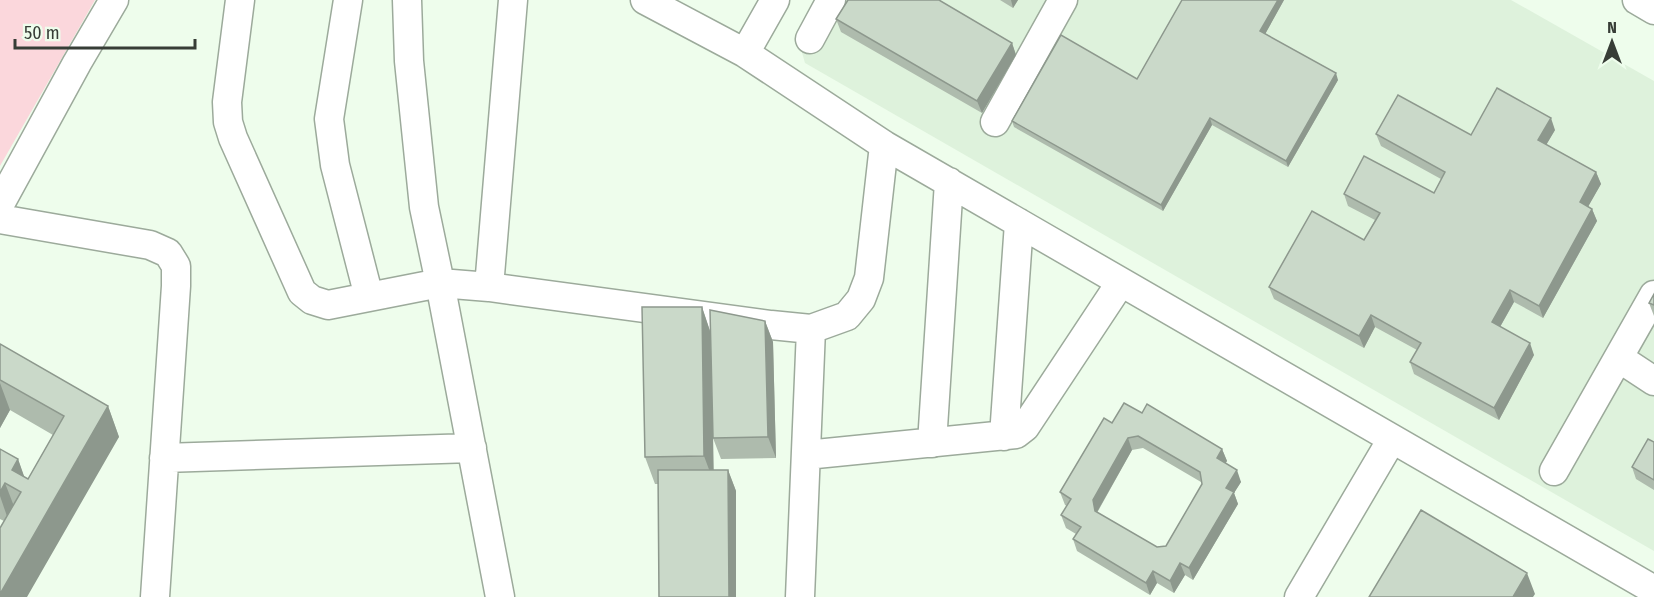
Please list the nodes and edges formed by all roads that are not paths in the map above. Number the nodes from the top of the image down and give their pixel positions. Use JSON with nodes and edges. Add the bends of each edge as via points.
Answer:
{"nodes":[{"id":1,"x":114,"y":0,"type":"edge"},
{"id":2,"x":240,"y":0,"type":"edge"},
{"id":3,"x":348,"y":0,"type":"edge"},
{"id":4,"x":407,"y":0,"type":"edge"},
{"id":5,"x":513,"y":0,"type":"edge"},
{"id":6,"x":645,"y":0,"type":"edge"},
{"id":7,"x":775,"y":0,"type":"edge"},
{"id":8,"x":831,"y":0,"type":"edge"},
{"id":9,"x":1063,"y":0,"type":"edge"},
{"id":10,"x":1637,"y":0,"type":"edge"},
{"id":11,"x":1654,"y":10,"type":"edge"},
{"id":12,"x":810,"y":39,"type":"dead end"},
{"id":13,"x":744,"y":53,"type":"junction"},
{"id":14,"x":995,"y":122,"type":"dead end"},
{"id":15,"x":884,"y":145,"type":"junction"},
{"id":16,"x":949,"y":182,"type":"junction"},
{"id":17,"x":0,"y":204,"type":"edge"},
{"id":18,"x":0,"y":219,"type":"edge"},
{"id":19,"x":1019,"y":223,"type":"junction"},
{"id":20,"x":1121,"y":282,"type":"junction"},
{"id":21,"x":440,"y":283,"type":"junction"},
{"id":22,"x":489,"y":288,"type":"junction"},
{"id":23,"x":1654,"y":296,"type":"edge"},
{"id":24,"x":369,"y":297,"type":"junction"},
{"id":25,"x":811,"y":329,"type":"junction"},
{"id":26,"x":1619,"y":358,"type":"junction"},
{"id":27,"x":1654,"y":381,"type":"edge"},
{"id":28,"x":1004,"y":436,"type":"junction"},
{"id":29,"x":1392,"y":438,"type":"junction"},
{"id":30,"x":932,"y":443,"type":"junction"},
{"id":31,"x":472,"y":448,"type":"junction"},
{"id":32,"x":806,"y":455,"type":"junction"},
{"id":33,"x":164,"y":458,"type":"junction"},
{"id":34,"x":1554,"y":471,"type":"dead end"},
{"id":35,"x":1654,"y":590,"type":"edge"},
{"id":36,"x":155,"y":597,"type":"edge"},
{"id":37,"x":500,"y":597,"type":"edge"},
{"id":38,"x":800,"y":597,"type":"edge"},
{"id":39,"x":1299,"y":597,"type":"edge"}],
"edges":[{"from":1,"to":17,"type":"street"},
{"from":2,"to":24,"type":"street","via":[[227,102],[233,138],[302,292],[328,305]]},
{"from":3,"to":24,"type":"street","via":[[329,119],[335,165]]},
{"from":4,"to":21,"type":"street","via":[[423,207]]},
{"from":5,"to":22,"type":"street"},
{"from":6,"to":13,"type":"street"},
{"from":7,"to":13,"type":"street"},
{"from":8,"to":12,"type":"street"},
{"from":9,"to":14,"type":"street"},
{"from":10,"to":11,"type":"street"},
{"from":13,"to":15,"type":"street"},
{"from":15,"to":16,"type":"street"},
{"from":15,"to":25,"type":"street","via":[[869,278],[861,299],[847,316]]},
{"from":16,"to":19,"type":"street"},
{"from":16,"to":30,"type":"street"},
{"from":18,"to":33,"type":"street","via":[[150,245],[168,253],[176,266],[176,285]]},
{"from":19,"to":20,"type":"street"},
{"from":19,"to":28,"type":"street"},
{"from":20,"to":28,"type":"street","via":[[1026,427]]},
{"from":20,"to":29,"type":"street"},
{"from":21,"to":22,"type":"street"},
{"from":21,"to":24,"type":"street"},
{"from":21,"to":31,"type":"street"},
{"from":22,"to":25,"type":"street"},
{"from":23,"to":26,"type":"street"},
{"from":25,"to":32,"type":"street"},
{"from":26,"to":27,"type":"street"},
{"from":26,"to":34,"type":"street"},
{"from":28,"to":30,"type":"street"},
{"from":29,"to":35,"type":"street"},
{"from":29,"to":39,"type":"street"},
{"from":30,"to":32,"type":"street"},
{"from":31,"to":33,"type":"street"},
{"from":31,"to":37,"type":"street"},
{"from":32,"to":38,"type":"street"},
{"from":33,"to":36,"type":"street"}]}
